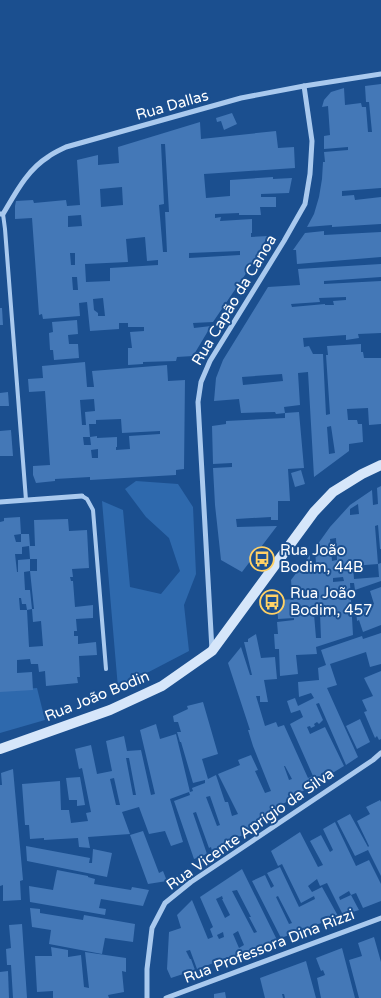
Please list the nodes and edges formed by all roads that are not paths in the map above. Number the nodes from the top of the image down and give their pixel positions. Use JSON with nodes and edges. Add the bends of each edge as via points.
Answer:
{"nodes":[{"id":1,"x":381,"y":74,"type":"edge"},
{"id":2,"x":304,"y":86,"type":"junction"},
{"id":3,"x":1,"y":214,"type":"edge"},
{"id":4,"x":381,"y":465,"type":"edge"},
{"id":5,"x":82,"y":496,"type":"joint"},
{"id":6,"x":26,"y":500,"type":"junction"},
{"id":7,"x":0,"y":502,"type":"edge"},
{"id":8,"x":212,"y":651,"type":"junction"},
{"id":9,"x":106,"y":669,"type":"dead end"},
{"id":10,"x":0,"y":749,"type":"edge"},
{"id":11,"x":381,"y":753,"type":"edge"},
{"id":12,"x":381,"y":918,"type":"edge"},
{"id":13,"x":147,"y":998,"type":"edge"},
{"id":14,"x":166,"y":998,"type":"edge"}],
"edges":[{"from":1,"to":2,"type":"street","name":"Rua Dallas"},
{"from":2,"to":3,"type":"street","name":"Rua Dallas","via":[[241,98],[66,147],[35,168]]},
{"from":2,"to":8,"type":"street","name":"Rua Capão da Canoa","via":[[312,141],[305,204],[210,361],[201,382],[198,402]]},
{"from":3,"to":6,"type":"lane","via":[[5,229]]},
{"from":4,"to":8,"type":"street","name":"Rua João Bodin","via":[[333,492],[314,512]]},
{"from":5,"to":6,"type":"street"},
{"from":5,"to":9,"type":"lane","via":[[93,510]]},
{"from":6,"to":7,"type":"street"},
{"from":8,"to":10,"type":"street","name":"Rua João Bodin","via":[[162,686],[110,710]]},
{"from":11,"to":13,"type":"street","name":"Rua Vicente Aprígio da Silva","via":[[165,903],[152,928]]},
{"from":12,"to":14,"type":"street","name":"Rua Professora Dina Rizzi"}]}
